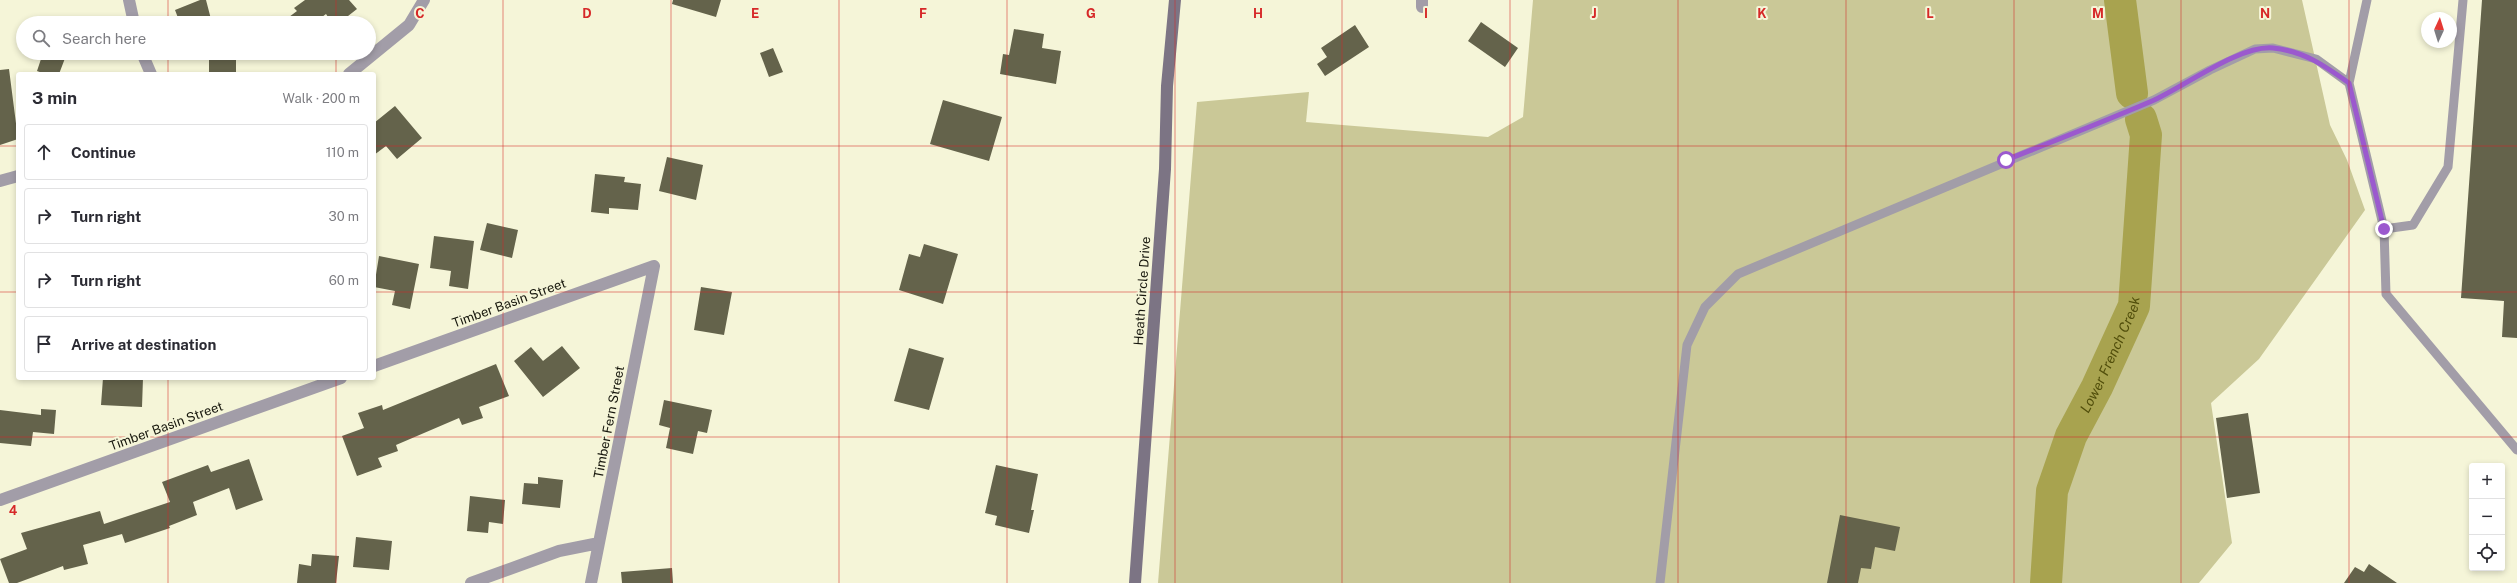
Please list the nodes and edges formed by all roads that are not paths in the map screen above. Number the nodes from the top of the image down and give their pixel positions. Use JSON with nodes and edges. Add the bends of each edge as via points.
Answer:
{"nodes":[{"id":1,"x":130,"y":0,"type":"edge"},
{"id":2,"x":424,"y":0,"type":"edge"},
{"id":3,"x":1175,"y":0,"type":"edge"},
{"id":4,"x":2367,"y":0,"type":"edge"},
{"id":5,"x":2463,"y":0,"type":"edge"},
{"id":6,"x":133,"y":16,"type":"edge"},
{"id":7,"x":376,"y":52,"type":"edge"},
{"id":8,"x":145,"y":60,"type":"edge"},
{"id":9,"x":366,"y":60,"type":"edge"},
{"id":10,"x":150,"y":72,"type":"edge"},
{"id":11,"x":351,"y":72,"type":"edge"},
{"id":12,"x":2349,"y":83,"type":"junction"},
{"id":13,"x":16,"y":176,"type":"edge"},
{"id":14,"x":0,"y":180,"type":"edge"},
{"id":15,"x":2384,"y":229,"type":"junction"},
{"id":16,"x":654,"y":266,"type":"joint"},
{"id":17,"x":376,"y":365,"type":"edge"},
{"id":18,"x":335,"y":380,"type":"edge"},
{"id":19,"x":2517,"y":450,"type":"edge"},
{"id":20,"x":0,"y":500,"type":"edge"},
{"id":21,"x":599,"y":543,"type":"junction"},
{"id":22,"x":471,"y":583,"type":"edge"},
{"id":23,"x":591,"y":583,"type":"edge"},
{"id":24,"x":1135,"y":583,"type":"edge"},
{"id":25,"x":1660,"y":583,"type":"edge"}],
"edges":[{"from":1,"to":6,"type":"street"},
{"from":2,"to":7,"type":"street","via":[[409,25]]},
{"from":3,"to":24,"type":"street","name":"Heath Circle Drive","via":[[1167,86],[1164,177]]},
{"from":4,"to":12,"type":"lane"},
{"from":5,"to":15,"type":"lane","via":[[2448,167],[2413,225]]},
{"from":8,"to":10,"type":"street"},
{"from":9,"to":11,"type":"street"},
{"from":12,"to":15,"type":"lane"},
{"from":12,"to":25,"type":"lane","via":[[2316,60],[2273,48],[2255,49],[2154,100],[1738,274],[1705,307],[1687,345]]},
{"from":13,"to":14,"type":"street"},
{"from":15,"to":19,"type":"lane","via":[[2386,294]]},
{"from":16,"to":17,"type":"street","name":"Timber Basin Street"},
{"from":16,"to":21,"type":"street","name":"Timber Fern Street"},
{"from":18,"to":20,"type":"street","name":"Timber Basin Street"},
{"from":21,"to":22,"type":"street","via":[[559,551]]},
{"from":21,"to":23,"type":"street","name":"Timber Fern Street"}]}
